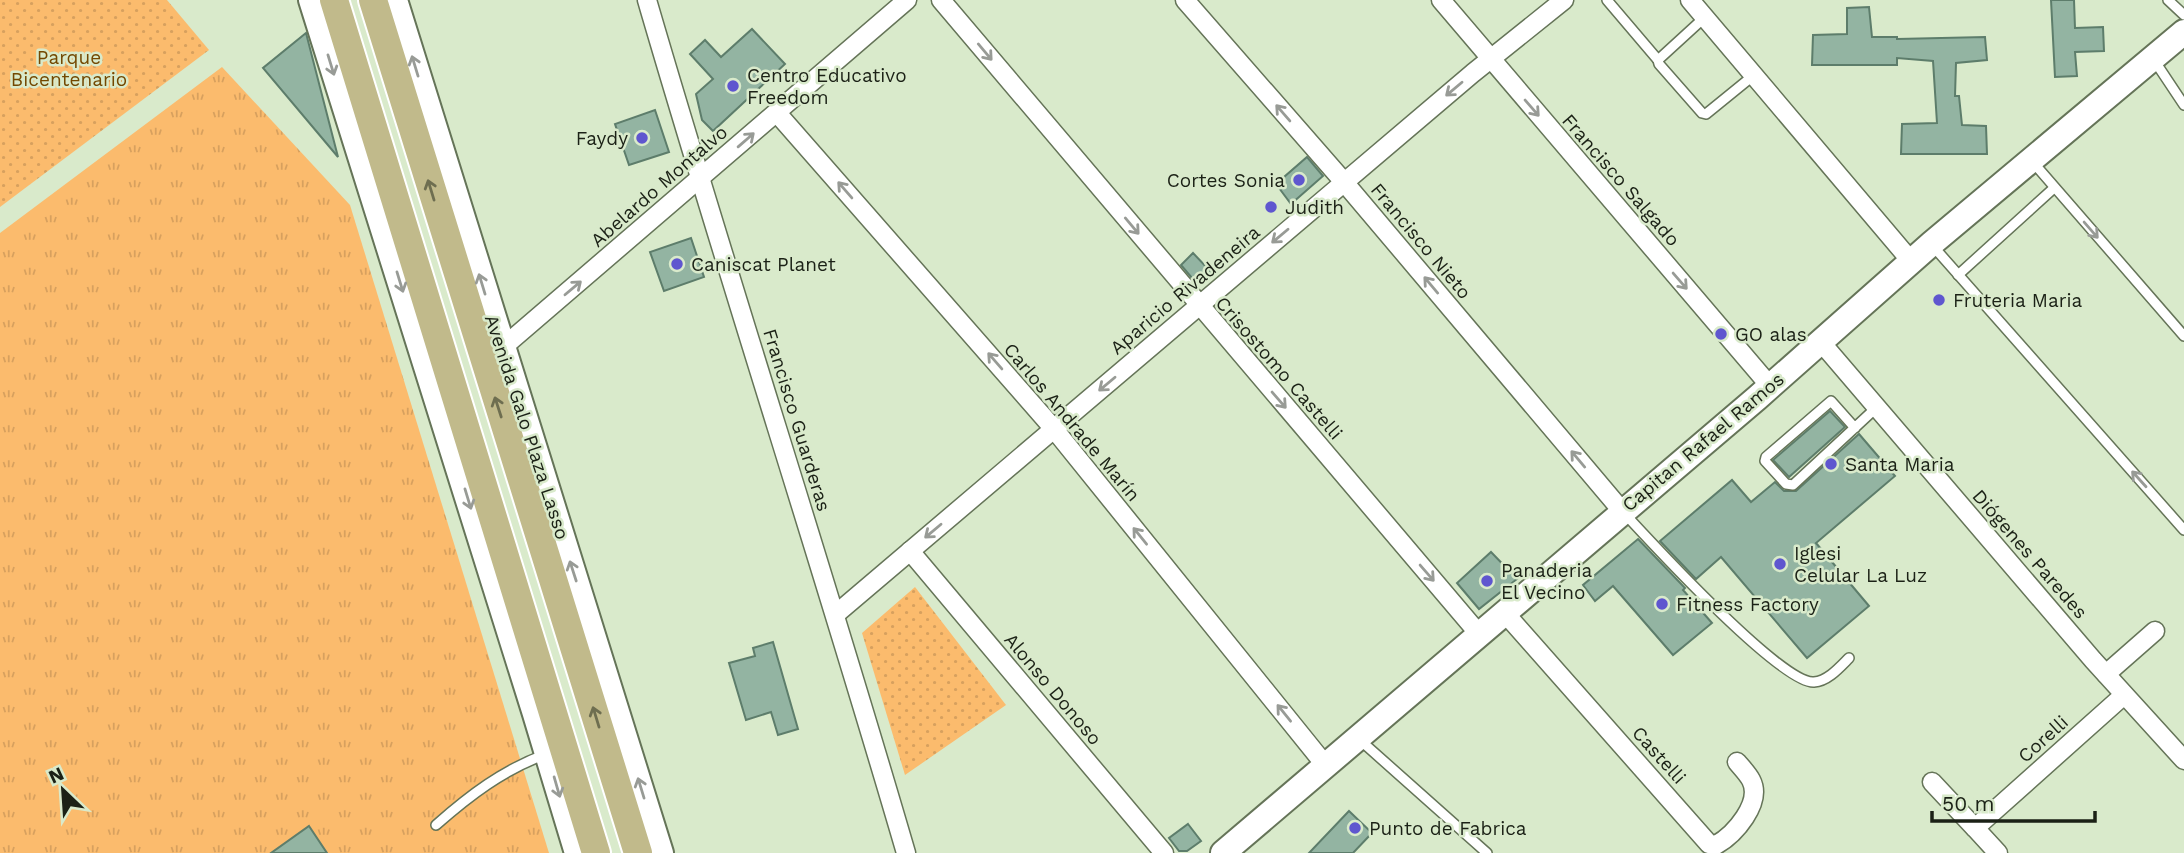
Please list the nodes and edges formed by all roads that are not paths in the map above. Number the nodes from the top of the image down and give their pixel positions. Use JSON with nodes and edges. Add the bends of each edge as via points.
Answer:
{"nodes":[{"id":1,"x":311,"y":0,"type":"edge"},
{"id":2,"x":334,"y":0,"type":"edge"},
{"id":3,"x":373,"y":0,"type":"edge"},
{"id":4,"x":395,"y":0,"type":"edge"},
{"id":5,"x":647,"y":0,"type":"edge"},
{"id":6,"x":907,"y":0,"type":"edge"},
{"id":7,"x":941,"y":0,"type":"edge"},
{"id":8,"x":1185,"y":0,"type":"edge"},
{"id":9,"x":1441,"y":0,"type":"edge"},
{"id":10,"x":1564,"y":0,"type":"edge"},
{"id":11,"x":1607,"y":0,"type":"edge"},
{"id":12,"x":1690,"y":0,"type":"edge"},
{"id":13,"x":2168,"y":0,"type":"edge"},
{"id":14,"x":2184,"y":15,"type":"edge"},
{"id":15,"x":1704,"y":17,"type":"junction"},
{"id":16,"x":2184,"y":32,"type":"edge"},
{"id":17,"x":1490,"y":58,"type":"junction"},
{"id":18,"x":2153,"y":58,"type":"junction"},
{"id":19,"x":1658,"y":60,"type":"junction"},
{"id":20,"x":1754,"y":75,"type":"junction"},
{"id":21,"x":2184,"y":105,"type":"edge"},
{"id":22,"x":777,"y":113,"type":"junction"},
{"id":23,"x":2030,"y":160,"type":"junction"},
{"id":24,"x":699,"y":180,"type":"junction"},
{"id":25,"x":1344,"y":182,"type":"junction"},
{"id":26,"x":2054,"y":188,"type":"junction"},
{"id":27,"x":1931,"y":244,"type":"junction"},
{"id":28,"x":1911,"y":261,"type":"junction"},
{"id":29,"x":1958,"y":275,"type":"junction"},
{"id":30,"x":1199,"y":306,"type":"junction"},
{"id":31,"x":2184,"y":336,"type":"edge"},
{"id":32,"x":1820,"y":341,"type":"junction"},
{"id":33,"x":502,"y":348,"type":"junction"},
{"id":34,"x":1770,"y":386,"type":"junction"},
{"id":35,"x":1877,"y":407,"type":"junction"},
{"id":36,"x":1855,"y":428,"type":"junction"},
{"id":37,"x":1054,"y":429,"type":"junction"},
{"id":38,"x":1622,"y":511,"type":"junction"},
{"id":39,"x":2184,"y":530,"type":"edge"},
{"id":40,"x":909,"y":551,"type":"junction"},
{"id":41,"x":1504,"y":612,"type":"junction"},
{"id":42,"x":836,"y":614,"type":"junction"},
{"id":43,"x":2155,"y":631,"type":"dead end"},
{"id":44,"x":1479,"y":634,"type":"junction"},
{"id":45,"x":1849,"y":659,"type":"dead end"},
{"id":46,"x":2105,"y":674,"type":"junction"},
{"id":47,"x":2124,"y":695,"type":"junction"},
{"id":48,"x":1358,"y":738,"type":"junction"},
{"id":49,"x":547,"y":754,"type":"junction"},
{"id":50,"x":2184,"y":760,"type":"edge"},
{"id":51,"x":1737,"y":762,"type":"dead end"},
{"id":52,"x":1326,"y":766,"type":"junction"},
{"id":53,"x":1932,"y":782,"type":"dead end"},
{"id":54,"x":436,"y":825,"type":"dead end"},
{"id":55,"x":1975,"y":828,"type":"junction"},
{"id":56,"x":576,"y":853,"type":"edge"},
{"id":57,"x":596,"y":853,"type":"edge"},
{"id":58,"x":638,"y":853,"type":"edge"},
{"id":59,"x":661,"y":853,"type":"edge"},
{"id":60,"x":906,"y":853,"type":"edge"},
{"id":61,"x":1164,"y":853,"type":"edge"},
{"id":62,"x":1223,"y":853,"type":"edge"},
{"id":63,"x":1487,"y":853,"type":"edge"},
{"id":64,"x":1998,"y":853,"type":"edge"}],
"edges":[{"from":1,"to":49,"type":"main road","one_way":true},
{"from":2,"to":57,"type":"main road"},
{"from":58,"to":3,"type":"main road","name":"Avenida Galo Plaza Lasso","one_way":true},
{"from":33,"to":4,"type":"main road","name":"Avenida Galo Plaza Lasso","one_way":true},
{"from":5,"to":24,"type":"street","name":"Francisco Guarderas"},
{"from":6,"to":22,"type":"street","name":"Abelardo Montalvo"},
{"from":7,"to":30,"type":"street","name":"Crisostomo Castelli","one_way":true},
{"from":25,"to":8,"type":"street","name":"Francisco Nieto","one_way":true},
{"from":9,"to":17,"type":"street","name":"Francisco Salgado"},
{"from":10,"to":17,"type":"street","name":"Aparicio Rivadeneira"},
{"from":11,"to":19,"type":"lane"},
{"from":12,"to":15,"type":"street"},
{"from":13,"to":14,"type":"lane"},
{"from":15,"to":19,"type":"lane"},
{"from":15,"to":20,"type":"street"},
{"from":16,"to":18,"type":"main road","name":"Capitan Rafael Ramos"},
{"from":17,"to":25,"type":"street","name":"Aparicio Rivadeneira","one_way":true},
{"from":17,"to":34,"type":"street","name":"Francisco Salgado","one_way":true},
{"from":18,"to":21,"type":"lane"},
{"from":18,"to":23,"type":"main road","name":"Capitan Rafael Ramos"},
{"from":19,"to":20,"type":"lane","via":[[1706,114]]},
{"from":20,"to":28,"type":"street"},
{"from":24,"to":22,"type":"street","name":"Abelardo Montalvo","one_way":true},
{"from":37,"to":22,"type":"street","name":"Carlos Andrade Marín","one_way":true},
{"from":23,"to":26,"type":"lane"},
{"from":23,"to":27,"type":"main road","name":"Capitan Rafael Ramos"},
{"from":33,"to":24,"type":"street","name":"Abelardo Montalvo","one_way":true},
{"from":24,"to":42,"type":"street","name":"Francisco Guarderas"},
{"from":25,"to":30,"type":"street","name":"Aparicio Rivadeneira","one_way":true},
{"from":38,"to":25,"type":"street","name":"Francisco Nieto","one_way":true},
{"from":26,"to":29,"type":"lane"},
{"from":26,"to":31,"type":"lane","one_way":true},
{"from":27,"to":28,"type":"main road","name":"Capitan Rafael Ramos"},
{"from":27,"to":29,"type":"lane"},
{"from":28,"to":32,"type":"main road","name":"Capitan Rafael Ramos"},
{"from":39,"to":29,"type":"lane","one_way":true},
{"from":30,"to":37,"type":"street","name":"Aparicio Rivadeneira","one_way":true},
{"from":30,"to":44,"type":"street","name":"Crisostomo Castelli","one_way":true},
{"from":32,"to":34,"type":"main road","name":"Capitan Rafael Ramos"},
{"from":32,"to":35,"type":"street","name":"Diógenes Paredes"},
{"from":59,"to":33,"type":"main road","name":"Avenida Galo Plaza Lasso","one_way":true},
{"from":34,"to":38,"type":"main road","name":"Capitan Rafael Ramos"},
{"from":35,"to":36,"type":"lane"},
{"from":35,"to":46,"type":"street","name":"Diógenes Paredes"},
{"from":36,"to":36,"type":"lane","via":[[1793,485],[1786,484],[1765,461],[1831,401]]},
{"from":37,"to":40,"type":"street","name":"Aparicio Rivadeneira","one_way":true},
{"from":52,"to":37,"type":"street","name":"Carlos Andrade Marín","one_way":true},
{"from":38,"to":41,"type":"main road","name":"Capitan Rafael Ramos"},
{"from":38,"to":45,"type":"lane","via":[[1705,597],[1801,680],[1821,681]]},
{"from":40,"to":42,"type":"street","name":"Aparicio Rivadeneira"},
{"from":40,"to":61,"type":"street","name":"Alonso Donoso"},
{"from":41,"to":44,"type":"main road","name":"Capitan Rafael Ramos"},
{"from":41,"to":51,"type":"street","name":"Castelli","via":[[1709,844],[1716,845],[1733,832],[1753,802],[1753,782]]},
{"from":42,"to":60,"type":"street","name":"Francisco Guarderas"},
{"from":43,"to":46,"type":"street"},
{"from":44,"to":48,"type":"main road","name":"Capitan Rafael Ramos"},
{"from":46,"to":47,"type":"street","name":"Diógenes Paredes"},
{"from":47,"to":50,"type":"street","name":"Diógenes Paredes"},
{"from":47,"to":55,"type":"street","name":"Corelli"},
{"from":48,"to":52,"type":"main road","name":"Capitan Rafael Ramos"},
{"from":48,"to":63,"type":"lane"},
{"from":49,"to":54,"type":"lane","via":[[489,782]]},
{"from":49,"to":56,"type":"main road","one_way":true},
{"from":52,"to":62,"type":"main road","name":"Capitan Rafael Ramos"},
{"from":53,"to":55,"type":"street"},
{"from":55,"to":64,"type":"street"}]}
